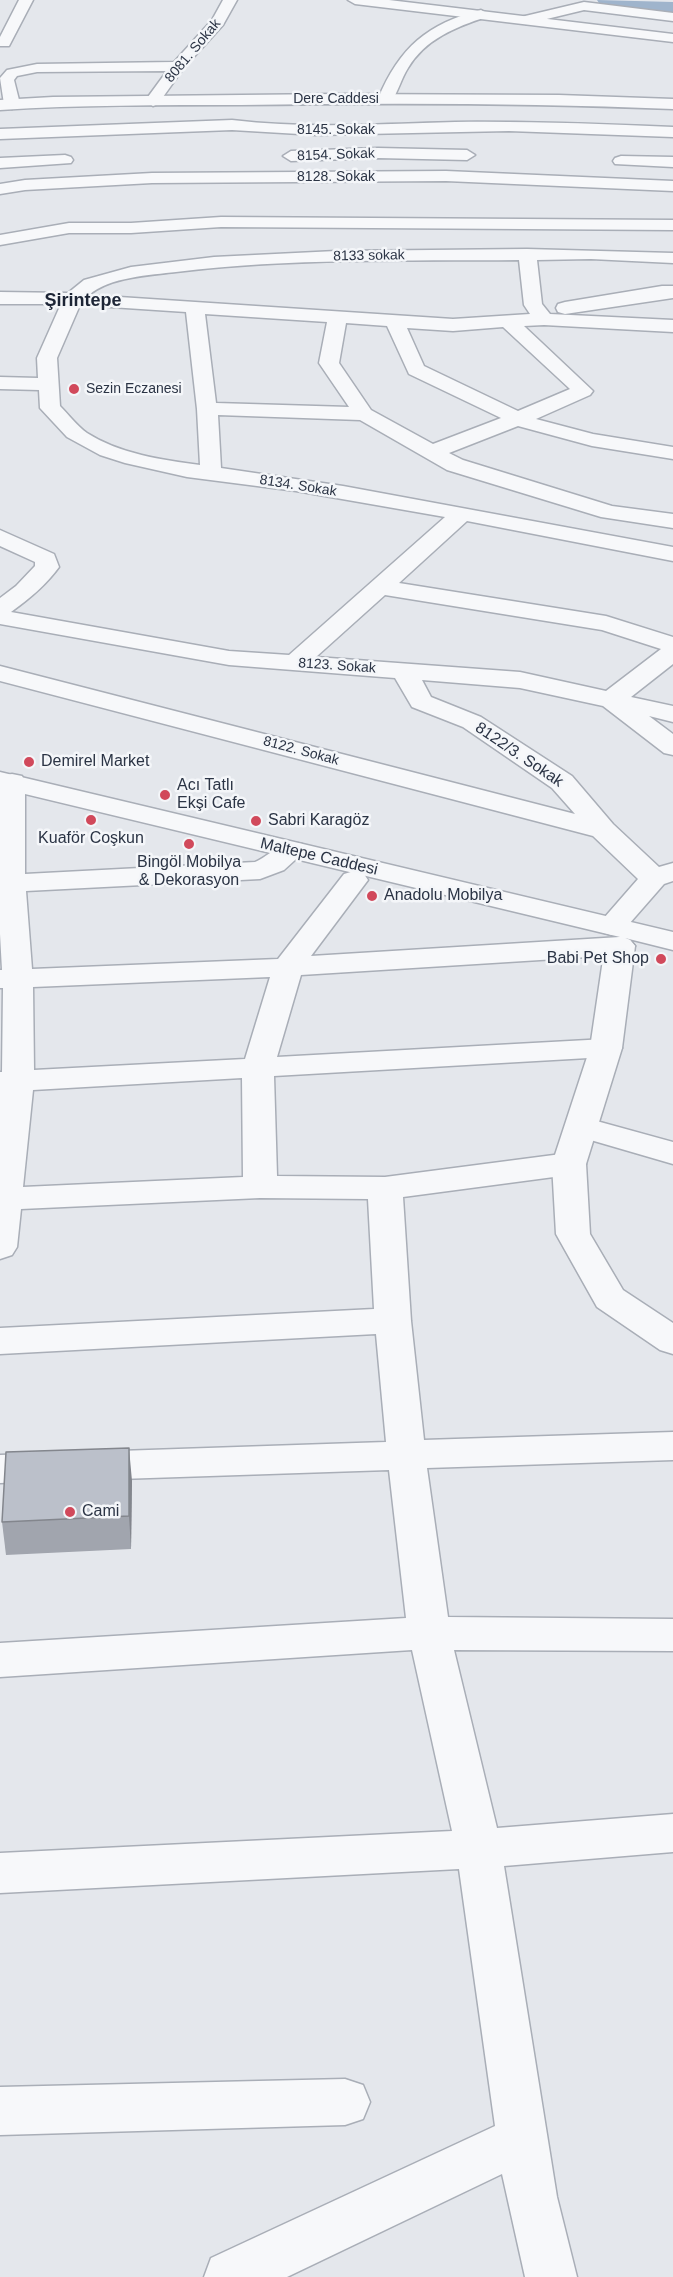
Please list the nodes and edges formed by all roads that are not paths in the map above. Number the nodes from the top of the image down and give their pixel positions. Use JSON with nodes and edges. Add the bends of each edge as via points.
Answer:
{"nodes":[{"id":1,"x":26,"y":0,"type":"edge"},
{"id":2,"x":230,"y":0,"type":"edge"},
{"id":3,"x":355,"y":0,"type":"edge"},
{"id":4,"x":554,"y":0,"type":"edge"},
{"id":5,"x":584,"y":6,"type":"junction"},
{"id":6,"x":481,"y":14,"type":"junction"},
{"id":7,"x":673,"y":17,"type":"edge"},
{"id":8,"x":526,"y":20,"type":"junction"},
{"id":9,"x":673,"y":38,"type":"edge"},
{"id":10,"x":4,"y":43,"type":"dead end"},
{"id":11,"x":178,"y":66,"type":"junction"},
{"id":12,"x":386,"y":99,"type":"junction"},
{"id":13,"x":153,"y":101,"type":"junction"},
{"id":14,"x":171,"y":101,"type":"junction"},
{"id":15,"x":626,"y":103,"type":"junction"},
{"id":16,"x":673,"y":104,"type":"edge"},
{"id":17,"x":6,"y":105,"type":"edge"},
{"id":18,"x":160,"y":126,"type":"junction"},
{"id":19,"x":628,"y":130,"type":"junction"},
{"id":20,"x":673,"y":132,"type":"edge"},
{"id":21,"x":40,"y":133,"type":"junction"},
{"id":22,"x":0,"y":134,"type":"edge"},
{"id":23,"x":446,"y":154,"type":"junction"},
{"id":24,"x":480,"y":155,"type":"dead end"},
{"id":25,"x":278,"y":157,"type":"dead end"},
{"id":26,"x":82,"y":159,"type":"dead end"},
{"id":27,"x":50,"y":160,"type":"junction"},
{"id":28,"x":605,"y":160,"type":"dead end"},
{"id":29,"x":628,"y":161,"type":"junction"},
{"id":30,"x":673,"y":162,"type":"edge"},
{"id":31,"x":0,"y":164,"type":"edge"},
{"id":32,"x":446,"y":176,"type":"junction"},
{"id":33,"x":166,"y":178,"type":"junction"},
{"id":34,"x":638,"y":184,"type":"junction"},
{"id":35,"x":673,"y":186,"type":"edge"},
{"id":36,"x":0,"y":189,"type":"edge"},
{"id":37,"x":651,"y":224,"type":"junction"},
{"id":38,"x":673,"y":225,"type":"edge"},
{"id":39,"x":131,"y":228,"type":"junction"},
{"id":40,"x":2,"y":238,"type":"edge"},
{"id":41,"x":527,"y":254,"type":"junction"},
{"id":42,"x":673,"y":258,"type":"edge"},
{"id":43,"x":173,"y":267,"type":"junction"},
{"id":44,"x":673,"y":292,"type":"edge"},
{"id":45,"x":0,"y":298,"type":"edge"},
{"id":46,"x":72,"y":299,"type":"junction"},
{"id":47,"x":195,"y":308,"type":"junction"},
{"id":48,"x":541,"y":315,"type":"junction"},
{"id":49,"x":337,"y":318,"type":"junction"},
{"id":50,"x":395,"y":322,"type":"junction"},
{"id":51,"x":508,"y":322,"type":"junction"},
{"id":52,"x":673,"y":326,"type":"edge"},
{"id":53,"x":0,"y":383,"type":"edge"},
{"id":54,"x":49,"y":384,"type":"junction"},
{"id":55,"x":207,"y":409,"type":"junction"},
{"id":56,"x":364,"y":414,"type":"junction"},
{"id":57,"x":518,"y":419,"type":"junction"},
{"id":58,"x":431,"y":452,"type":"junction"},
{"id":59,"x":673,"y":453,"type":"edge"},
{"id":60,"x":211,"y":473,"type":"junction"},
{"id":61,"x":462,"y":514,"type":"junction"},
{"id":62,"x":673,"y":521,"type":"edge"},
{"id":63,"x":0,"y":537,"type":"edge"},
{"id":64,"x":673,"y":554,"type":"edge"},
{"id":65,"x":381,"y":587,"type":"junction"},
{"id":66,"x":0,"y":609,"type":"edge"},
{"id":67,"x":0,"y":616,"type":"edge"},
{"id":68,"x":673,"y":645,"type":"edge"},
{"id":69,"x":673,"y":652,"type":"edge"},
{"id":70,"x":295,"y":663,"type":"junction"},
{"id":71,"x":404,"y":671,"type":"junction"},
{"id":72,"x":0,"y":673,"type":"edge"},
{"id":73,"x":611,"y":700,"type":"junction"},
{"id":74,"x":673,"y":714,"type":"edge"},
{"id":75,"x":673,"y":747,"type":"edge"},
{"id":76,"x":6,"y":781,"type":"edge"},
{"id":77,"x":603,"y":830,"type":"junction"},
{"id":78,"x":292,"y":850,"type":"junction"},
{"id":79,"x":664,"y":875,"type":"edge"},
{"id":80,"x":354,"y":880,"type":"dead end"},
{"id":81,"x":6,"y":884,"type":"edge"},
{"id":82,"x":616,"y":936,"type":"junction"},
{"id":83,"x":673,"y":941,"type":"edge"},
{"id":84,"x":289,"y":965,"type":"junction"},
{"id":85,"x":9,"y":979,"type":"edge"},
{"id":86,"x":606,"y":1048,"type":"junction"},
{"id":87,"x":258,"y":1069,"type":"junction"},
{"id":88,"x":9,"y":1082,"type":"edge"},
{"id":89,"x":582,"y":1127,"type":"junction"},
{"id":90,"x":673,"y":1153,"type":"edge"},
{"id":91,"x":569,"y":1164,"type":"junction"},
{"id":92,"x":260,"y":1187,"type":"junction"},
{"id":93,"x":385,"y":1188,"type":"junction"},
{"id":94,"x":3,"y":1199,"type":"edge"},
{"id":95,"x":0,"y":1247,"type":"edge"},
{"id":96,"x":393,"y":1321,"type":"junction"},
{"id":97,"x":0,"y":1341,"type":"edge"},
{"id":98,"x":673,"y":1341,"type":"edge"},
{"id":99,"x":673,"y":1446,"type":"edge"},
{"id":100,"x":406,"y":1454,"type":"junction"},
{"id":101,"x":0,"y":1468,"type":"edge"},
{"id":102,"x":429,"y":1633,"type":"junction"},
{"id":103,"x":673,"y":1635,"type":"edge"},
{"id":104,"x":0,"y":1660,"type":"edge"},
{"id":105,"x":673,"y":1833,"type":"edge"},
{"id":106,"x":478,"y":1849,"type":"junction"},
{"id":107,"x":0,"y":1873,"type":"edge"},
{"id":108,"x":345,"y":2102,"type":"dead end"},
{"id":109,"x":0,"y":2111,"type":"edge"},
{"id":110,"x":522,"y":2139,"type":"junction"},
{"id":111,"x":230,"y":2277,"type":"edge"},
{"id":112,"x":551,"y":2277,"type":"edge"}],
"edges":[{"from":1,"to":10,"type":"street"},
{"from":2,"to":11,"type":"street","name":"8081. Sokak","via":[[218,22]]},
{"from":3,"to":6,"type":"street"},
{"from":4,"to":5,"type":"street"},
{"from":5,"to":7,"type":"street"},
{"from":5,"to":8,"type":"street"},
{"from":6,"to":8,"type":"street"},
{"from":6,"to":12,"type":"street","via":[[438,31],[416,45]]},
{"from":8,"to":9,"type":"street"},
{"from":11,"to":13,"type":"street","name":"8081. Sokak"},
{"from":11,"to":17,"type":"street","via":[[37,68],[12,73],[6,80]]},
{"from":12,"to":14,"type":"street","name":"Dere Caddesi"},
{"from":12,"to":15,"type":"street","name":"Dere Caddesi"},
{"from":13,"to":14,"type":"street","name":"Dere Caddesi"},
{"from":13,"to":17,"type":"street","name":"Dere Caddesi"},
{"from":14,"to":18,"type":"street"},
{"from":15,"to":16,"type":"street","name":"Dere Caddesi"},
{"from":15,"to":19,"type":"street"},
{"from":18,"to":19,"type":"street","name":"8145. Sokak","via":[[232,125],[267,130]]},
{"from":18,"to":21,"type":"street","name":"8145. Sokak"},
{"from":18,"to":33,"type":"street","via":[[171,153]]},
{"from":19,"to":20,"type":"street","name":"8145. Sokak"},
{"from":19,"to":29,"type":"street"},
{"from":21,"to":22,"type":"street","name":"8145. Sokak"},
{"from":21,"to":27,"type":"street"},
{"from":23,"to":24,"type":"street","name":"8154. Sokak"},
{"from":23,"to":25,"type":"street","name":"8154. Sokak"},
{"from":23,"to":32,"type":"street"},
{"from":26,"to":27,"type":"street"},
{"from":27,"to":31,"type":"street"},
{"from":28,"to":29,"type":"street"},
{"from":29,"to":30,"type":"street"},
{"from":29,"to":34,"type":"street"},
{"from":32,"to":33,"type":"street","name":"8128. Sokak"},
{"from":32,"to":34,"type":"street","name":"8128. Sokak"},
{"from":33,"to":36,"type":"street","name":"8128. Sokak"},
{"from":34,"to":35,"type":"street","name":"8128. Sokak"},
{"from":34,"to":37,"type":"street"},
{"from":37,"to":38,"type":"street"},
{"from":37,"to":39,"type":"street","via":[[221,222]]},
{"from":39,"to":40,"type":"street","via":[[69,228]]},
{"from":39,"to":43,"type":"street"},
{"from":41,"to":42,"type":"street","name":"8133 sokak"},
{"from":41,"to":43,"type":"street","name":"8133 sokak","via":[[336,256]]},
{"from":41,"to":48,"type":"street","via":[[533,305]]},
{"from":43,"to":46,"type":"street","name":"8133 sokak","via":[[137,271],[90,284]]},
{"from":44,"to":48,"type":"street"},
{"from":45,"to":46,"type":"street"},
{"from":46,"to":47,"type":"street"},
{"from":46,"to":54,"type":"street","name":"8134. Sokak","via":[[47,358]]},
{"from":47,"to":49,"type":"street"},
{"from":47,"to":55,"type":"street"},
{"from":48,"to":51,"type":"street"},
{"from":48,"to":52,"type":"street"},
{"from":49,"to":50,"type":"street"},
{"from":49,"to":56,"type":"street","via":[[329,363]]},
{"from":50,"to":51,"type":"street"},
{"from":50,"to":57,"type":"street","via":[[416,370]]},
{"from":51,"to":57,"type":"street","via":[[583,391]]},
{"from":53,"to":54,"type":"street"},
{"from":54,"to":60,"type":"street","name":"8134. Sokak","via":[[50,408],[81,438],[139,459]]},
{"from":55,"to":56,"type":"street"},
{"from":55,"to":60,"type":"street"},
{"from":56,"to":58,"type":"street"},
{"from":57,"to":58,"type":"street"},
{"from":57,"to":59,"type":"street","via":[[592,440]]},
{"from":58,"to":62,"type":"street","via":[[455,465],[609,512]]},
{"from":60,"to":61,"type":"street","name":"8134. Sokak"},
{"from":61,"to":64,"type":"street","name":"8134. Sokak"},
{"from":61,"to":65,"type":"street"},
{"from":63,"to":66,"type":"street","via":[[48,562],[24,591]]},
{"from":65,"to":68,"type":"street","via":[[606,624]]},
{"from":65,"to":70,"type":"street"},
{"from":67,"to":70,"type":"street","name":"8123. Sokak","via":[[230,658]]},
{"from":69,"to":73,"type":"street"},
{"from":70,"to":71,"type":"street","name":"8123. Sokak"},
{"from":71,"to":73,"type":"street","name":"8123. Sokak","via":[[520,680]]},
{"from":71,"to":77,"type":"street","name":"8122/3. Sokak","via":[[421,702],[472,722],[562,782]]},
{"from":72,"to":77,"type":"street","name":"8122. Sokak"},
{"from":73,"to":74,"type":"street","name":"8123. Sokak"},
{"from":73,"to":75,"type":"street"},
{"from":76,"to":78,"type":"street","name":"Maltepe Caddesi"},
{"from":76,"to":81,"type":"street"},
{"from":77,"to":79,"type":"street","name":"8122/3. Sokak"},
{"from":78,"to":81,"type":"street","via":[[260,870]]},
{"from":78,"to":82,"type":"street","name":"Maltepe Caddesi"},
{"from":79,"to":82,"type":"street"},
{"from":80,"to":84,"type":"street"},
{"from":81,"to":85,"type":"street"},
{"from":82,"to":83,"type":"street","name":"Maltepe Caddesi"},
{"from":82,"to":84,"type":"street"},
{"from":82,"to":86,"type":"street"},
{"from":84,"to":85,"type":"street"},
{"from":84,"to":87,"type":"street"},
{"from":85,"to":88,"type":"street"},
{"from":86,"to":87,"type":"street"},
{"from":86,"to":89,"type":"street"},
{"from":87,"to":88,"type":"street"},
{"from":87,"to":92,"type":"street"},
{"from":88,"to":94,"type":"street"},
{"from":89,"to":90,"type":"street"},
{"from":89,"to":91,"type":"street"},
{"from":91,"to":93,"type":"street"},
{"from":91,"to":98,"type":"street","via":[[573,1234],[610,1298]]},
{"from":92,"to":93,"type":"street"},
{"from":92,"to":94,"type":"street"},
{"from":93,"to":96,"type":"street"},
{"from":93,"to":100,"type":"street"},
{"from":94,"to":95,"type":"street"},
{"from":96,"to":97,"type":"street"},
{"from":96,"to":100,"type":"street"},
{"from":99,"to":100,"type":"street"},
{"from":100,"to":101,"type":"street"},
{"from":100,"to":102,"type":"street"},
{"from":102,"to":103,"type":"street"},
{"from":102,"to":104,"type":"street"},
{"from":102,"to":106,"type":"street"},
{"from":105,"to":106,"type":"street"},
{"from":106,"to":107,"type":"street"},
{"from":106,"to":110,"type":"street"},
{"from":108,"to":109,"type":"street"},
{"from":110,"to":111,"type":"street"},
{"from":110,"to":112,"type":"street","via":[[531,2197]]}]}
